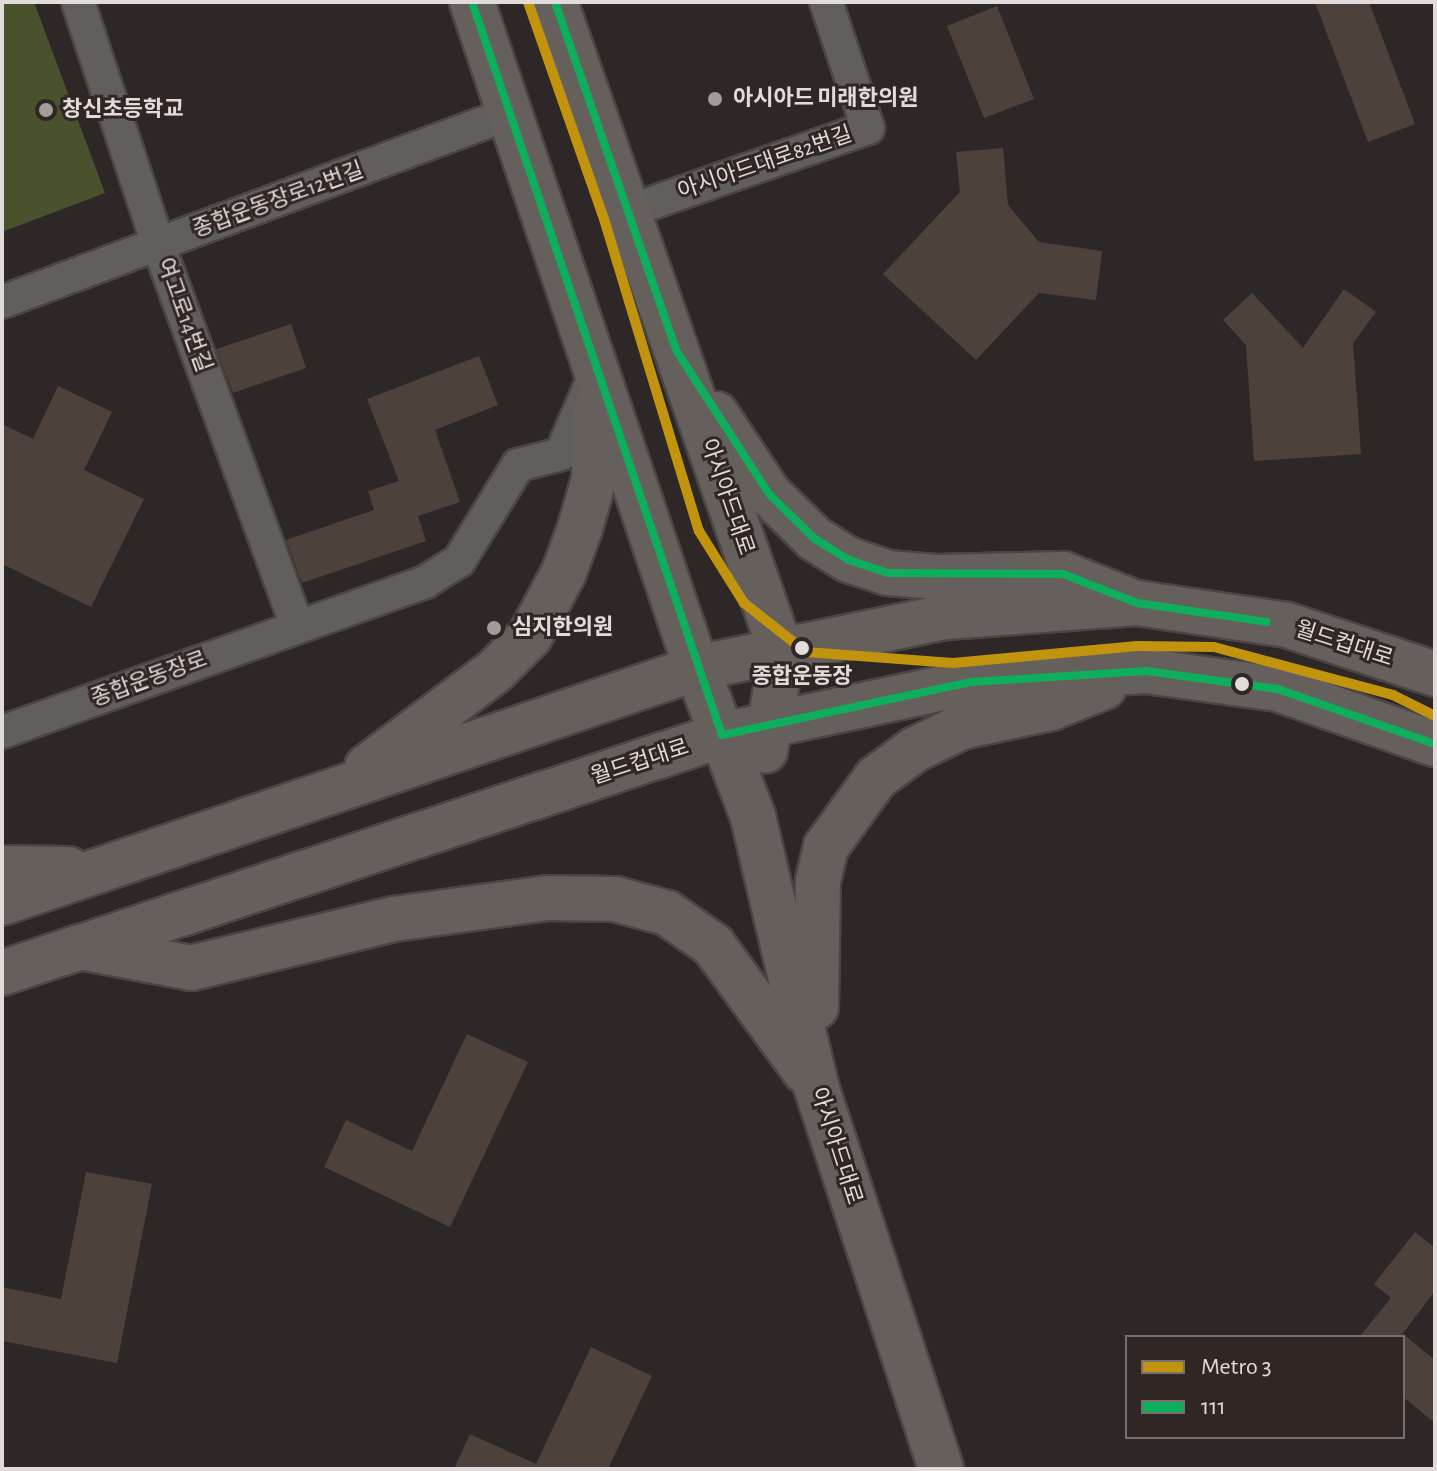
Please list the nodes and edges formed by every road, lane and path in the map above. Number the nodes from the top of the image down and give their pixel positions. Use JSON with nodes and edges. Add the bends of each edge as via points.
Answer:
{"nodes":[{"id":1,"x":78,"y":2,"type":"edge"},
{"id":2,"x":472,"y":2,"type":"edge"},
{"id":3,"x":555,"y":2,"type":"edge"},
{"id":4,"x":826,"y":2,"type":"edge"},
{"id":5,"x":508,"y":114,"type":"junction"},
{"id":6,"x":629,"y":211,"type":"junction"},
{"id":7,"x":158,"y":244,"type":"junction"},
{"id":8,"x":2,"y":302,"type":"edge"},
{"id":9,"x":676,"y":350,"type":"junction"},
{"id":10,"x":596,"y":373,"type":"junction"},
{"id":11,"x":1137,"y":603,"type":"junction"},
{"id":12,"x":297,"y":626,"type":"junction"},
{"id":13,"x":782,"y":654,"type":"junction"},
{"id":14,"x":697,"y":668,"type":"junction"},
{"id":15,"x":1146,"y":671,"type":"junction"},
{"id":16,"x":1435,"y":674,"type":"edge"},
{"id":17,"x":769,"y":726,"type":"junction"},
{"id":18,"x":2,"y":732,"type":"edge"},
{"id":19,"x":722,"y":735,"type":"junction"},
{"id":20,"x":1435,"y":744,"type":"edge"},
{"id":21,"x":333,"y":792,"type":"junction"},
{"id":22,"x":753,"y":817,"type":"junction"},
{"id":23,"x":2,"y":868,"type":"edge"},
{"id":24,"x":91,"y":870,"type":"junction"},
{"id":25,"x":2,"y":903,"type":"edge"},
{"id":26,"x":75,"y":947,"type":"junction"},
{"id":27,"x":2,"y":973,"type":"edge"},
{"id":28,"x":816,"y":1086,"type":"junction"},
{"id":29,"x":941,"y":1469,"type":"edge"}],
"edges":[{"from":1,"to":7,"type":"street","name":"여고로14번길"},
{"from":2,"to":5,"type":"main road","name":"아시아드대로"},
{"from":3,"to":6,"type":"main road","name":"아시아드대로"},
{"from":4,"to":6,"type":"street","name":"아시아드대로82번길","via":[[868,128]]},
{"from":5,"to":7,"type":"street","name":"종합운동장로12번길"},
{"from":5,"to":10,"type":"main road","name":"아시아드대로"},
{"from":6,"to":9,"type":"main road","name":"아시아드대로"},
{"from":7,"to":8,"type":"street","name":"종합운동장로12번길"},
{"from":7,"to":12,"type":"street","name":"여고로14번길"},
{"from":9,"to":11,"type":"main road","via":[[769,494],[815,539],[849,560],[888,573],[936,577],[1063,574]]},
{"from":9,"to":13,"type":"main road","name":"아시아드대로"},
{"from":10,"to":12,"type":"street","name":"종합운동장로","via":[[561,454],[518,465],[459,561],[425,582]]},
{"from":10,"to":14,"type":"main road","name":"아시아드대로"},
{"from":10,"to":21,"type":"main road","via":[[594,479],[564,572],[530,636],[496,670]]},
{"from":11,"to":13,"type":"main road","name":"월드컵대로","via":[[946,617]]},
{"from":11,"to":16,"type":"main road","name":"월드컵대로","via":[[1287,625]]},
{"from":12,"to":18,"type":"street","name":"종합운동장로"},
{"from":13,"to":14,"type":"main road","name":"월드컵대로"},
{"from":13,"to":17,"type":"main road","name":"아시아드대로"},
{"from":14,"to":19,"type":"main road","name":"아시아드대로"},
{"from":14,"to":21,"type":"main road","name":"월드컵대로"},
{"from":15,"to":17,"type":"main road","name":"월드컵대로","via":[[972,682]]},
{"from":15,"to":20,"type":"main road","name":"월드컵대로","via":[[1278,689]]},
{"from":15,"to":28,"type":"main road","via":[[1051,708],[961,727],[914,750],[876,778],[846,813],[826,847],[818,881]]},
{"from":17,"to":19,"type":"main road","name":"월드컵대로"},
{"from":17,"to":22,"type":"main road","name":"아시아드대로"},
{"from":19,"to":22,"type":"main road","name":"아시아드대로"},
{"from":19,"to":26,"type":"main road","name":"월드컵대로"},
{"from":21,"to":24,"type":"main road","name":"월드컵대로"},
{"from":22,"to":28,"type":"main road","name":"아시아드대로"},
{"from":23,"to":24,"type":"main road"},
{"from":24,"to":25,"type":"main road","name":"월드컵대로"},
{"from":26,"to":27,"type":"main road","name":"월드컵대로"},
{"from":26,"to":28,"type":"main road","via":[[191,968],[394,919],[548,898],[615,899],[667,913],[713,945]]},
{"from":28,"to":29,"type":"main road","name":"아시아드대로"}]}
